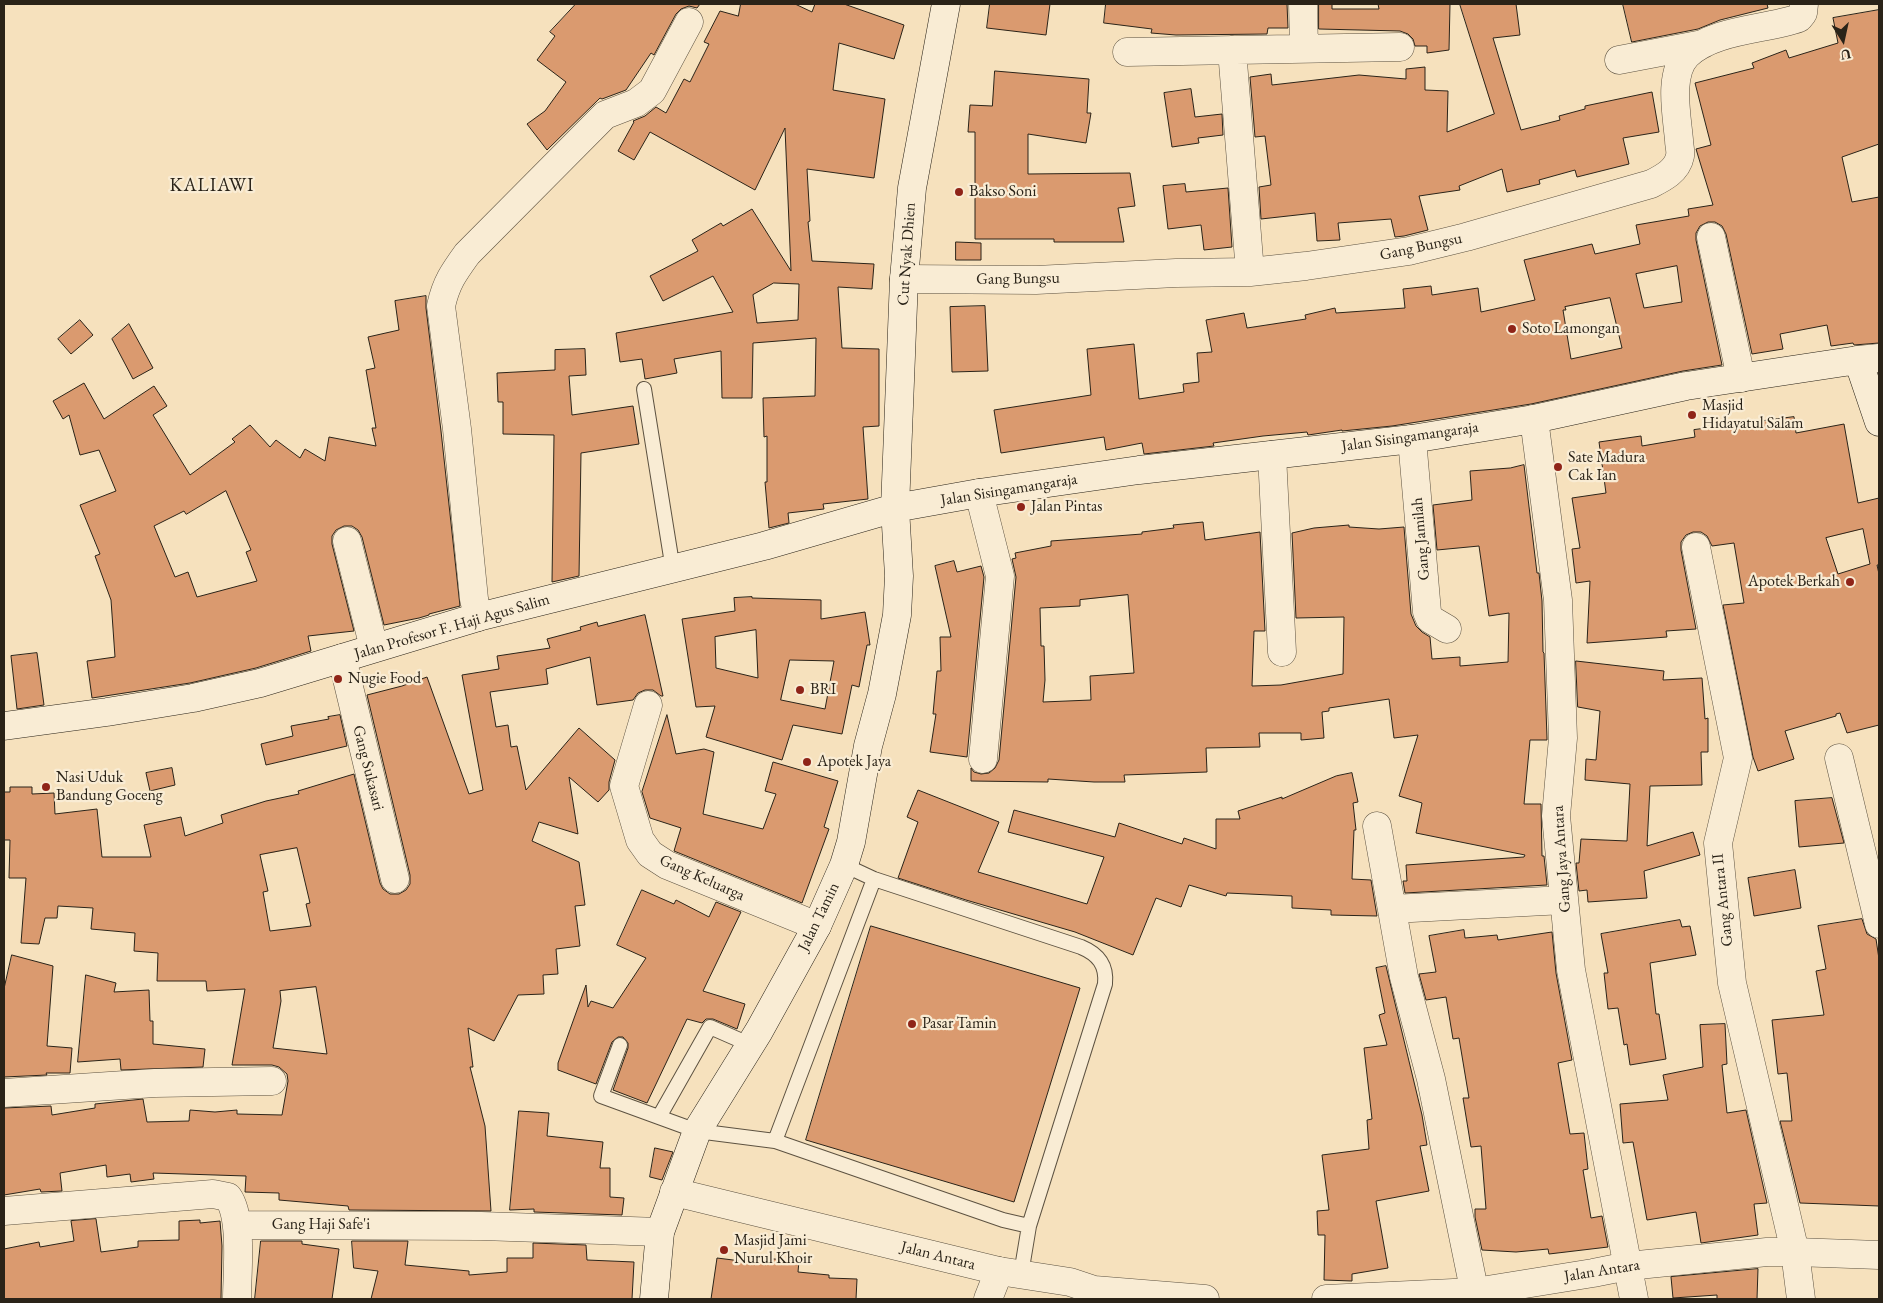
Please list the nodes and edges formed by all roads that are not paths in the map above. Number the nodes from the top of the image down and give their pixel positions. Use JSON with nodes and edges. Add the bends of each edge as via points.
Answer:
{"nodes":[{"id":1,"x":946,"y":4,"type":"edge"},
{"id":2,"x":1303,"y":4,"type":"edge"},
{"id":3,"x":1804,"y":4,"type":"edge"},
{"id":4,"x":689,"y":22,"type":"dead end"},
{"id":5,"x":1707,"y":43,"type":"junction"},
{"id":6,"x":1304,"y":48,"type":"junction"},
{"id":7,"x":1400,"y":48,"type":"dead end"},
{"id":8,"x":1232,"y":50,"type":"junction"},
{"id":9,"x":1127,"y":52,"type":"dead end"},
{"id":10,"x":1619,"y":60,"type":"dead end"},
{"id":11,"x":1711,"y":237,"type":"dead end"},
{"id":12,"x":1250,"y":272,"type":"junction"},
{"id":13,"x":904,"y":280,"type":"junction"},
{"id":14,"x":1869,"y":359,"type":"edge"},
{"id":15,"x":1741,"y":378,"type":"junction"},
{"id":16,"x":644,"y":389,"type":"dead end"},
{"id":17,"x":1534,"y":419,"type":"junction"},
{"id":18,"x":1879,"y":422,"type":"edge"},
{"id":19,"x":1412,"y":439,"type":"junction"},
{"id":20,"x":1272,"y":455,"type":"junction"},
{"id":21,"x":978,"y":493,"type":"junction"},
{"id":22,"x":895,"y":508,"type":"junction"},
{"id":23,"x":347,"y":542,"type":"dead end"},
{"id":24,"x":1696,"y":547,"type":"dead end"},
{"id":25,"x":673,"y":570,"type":"junction"},
{"id":26,"x":478,"y":617,"type":"junction"},
{"id":27,"x":1447,"y":629,"type":"dead end"},
{"id":28,"x":374,"y":648,"type":"junction"},
{"id":29,"x":1282,"y":652,"type":"dead end"},
{"id":30,"x":342,"y":658,"type":"junction"},
{"id":31,"x":648,"y":705,"type":"dead end"},
{"id":32,"x":4,"y":726,"type":"edge"},
{"id":33,"x":1839,"y":758,"type":"dead end"},
{"id":34,"x":983,"y":759,"type":"dead end"},
{"id":35,"x":1377,"y":826,"type":"dead end"},
{"id":36,"x":844,"y":865,"type":"junction"},
{"id":37,"x":395,"y":879,"type":"dead end"},
{"id":38,"x":874,"y":879,"type":"junction"},
{"id":39,"x":1564,"y":900,"type":"junction"},
{"id":40,"x":1392,"y":908,"type":"junction"},
{"id":41,"x":1879,"y":924,"type":"edge"},
{"id":42,"x":817,"y":926,"type":"junction"},
{"id":43,"x":620,"y":1045,"type":"dead end"},
{"id":44,"x":751,"y":1045,"type":"junction"},
{"id":45,"x":272,"y":1081,"type":"dead end"},
{"id":46,"x":4,"y":1093,"type":"edge"},
{"id":47,"x":659,"y":1117,"type":"junction"},
{"id":48,"x":697,"y":1131,"type":"junction"},
{"id":49,"x":775,"y":1141,"type":"junction"},
{"id":50,"x":674,"y":1192,"type":"junction"},
{"id":51,"x":4,"y":1211,"type":"edge"},
{"id":52,"x":237,"y":1225,"type":"junction"},
{"id":53,"x":1029,"y":1226,"type":"junction"},
{"id":54,"x":660,"y":1232,"type":"junction"},
{"id":55,"x":1795,"y":1252,"type":"junction"},
{"id":56,"x":1879,"y":1255,"type":"edge"},
{"id":57,"x":1628,"y":1266,"type":"junction"},
{"id":58,"x":1010,"y":1273,"type":"junction"},
{"id":59,"x":1095,"y":1295,"type":"edge"},
{"id":60,"x":1475,"y":1296,"type":"edge"},
{"id":61,"x":237,"y":1299,"type":"edge"},
{"id":62,"x":654,"y":1299,"type":"edge"},
{"id":63,"x":988,"y":1299,"type":"edge"},
{"id":64,"x":1205,"y":1299,"type":"edge"},
{"id":65,"x":1326,"y":1299,"type":"edge"},
{"id":66,"x":1634,"y":1299,"type":"edge"},
{"id":67,"x":1801,"y":1299,"type":"edge"}],
"edges":[{"from":1,"to":13,"type":"street","name":"Cut Nyak Dhien","via":[[912,188]]},
{"from":2,"to":6,"type":"street"},
{"from":3,"to":5,"type":"street","name":"Gang Bungsu","via":[[1799,18]]},
{"from":4,"to":26,"type":"street","via":[[652,91],[636,104],[605,115],[467,254],[444,290],[441,306]]},
{"from":5,"to":10,"type":"street"},
{"from":5,"to":12,"type":"street","name":"Gang Bungsu","via":[[1686,56],[1678,68],[1675,85],[1680,156],[1665,177],[1651,184],[1409,251]]},
{"from":6,"to":7,"type":"street"},
{"from":6,"to":8,"type":"street"},
{"from":8,"to":9,"type":"street"},
{"from":8,"to":12,"type":"street"},
{"from":11,"to":15,"type":"street"},
{"from":12,"to":13,"type":"street","name":"Gang Bungsu","via":[[1036,280]]},
{"from":13,"to":22,"type":"street","name":"Cut Nyak Dhien"},
{"from":14,"to":15,"type":"street","name":"Jalan Sisingamangaraja"},
{"from":14,"to":18,"type":"street","name":"Jalan Sisingamangaraja"},
{"from":15,"to":17,"type":"street","name":"Jalan Sisingamangaraja","via":[[1686,386]]},
{"from":16,"to":25,"type":"lane"},
{"from":17,"to":19,"type":"street","name":"Jalan Sisingamangaraja"},
{"from":17,"to":39,"type":"street","name":"Gang Jaya Antara","via":[[1558,600],[1563,738],[1556,816]]},
{"from":19,"to":20,"type":"street","name":"Jalan Sisingamangaraja"},
{"from":19,"to":27,"type":"street","name":"Gang Jamilah","via":[[1427,612],[1430,619]]},
{"from":20,"to":21,"type":"street","name":"Jalan Sisingamangaraja"},
{"from":20,"to":29,"type":"street"},
{"from":21,"to":22,"type":"street","name":"Jalan Sisingamangaraja"},
{"from":21,"to":34,"type":"street","via":[[1000,576]]},
{"from":22,"to":25,"type":"street","name":"Jalan Profesor F. Haji Agus Salim"},
{"from":22,"to":36,"type":"street","name":"Jalan Tamin","via":[[899,576],[897,615]]},
{"from":23,"to":28,"type":"street"},
{"from":24,"to":55,"type":"street","name":"Gang Antara II","via":[[1738,758],[1718,843],[1732,983]]},
{"from":25,"to":26,"type":"street","name":"Jalan Profesor F. Haji Agus Salim"},
{"from":26,"to":28,"type":"street","name":"Jalan Profesor F. Haji Agus Salim"},
{"from":28,"to":30,"type":"street","name":"Jalan Profesor F. Haji Agus Salim"},
{"from":30,"to":32,"type":"street","name":"Jalan Profesor F. Haji Agus Salim","via":[[260,683],[192,698]]},
{"from":30,"to":37,"type":"street","name":"Gang Sukasari"},
{"from":31,"to":42,"type":"street","name":"Gang Keluarga","via":[[624,786],[640,840],[650,854],[667,865]]},
{"from":33,"to":41,"type":"street"},
{"from":35,"to":40,"type":"street"},
{"from":36,"to":38,"type":"lane"},
{"from":36,"to":42,"type":"street","name":"Jalan Tamin"},
{"from":38,"to":49,"type":"lane"},
{"from":38,"to":53,"type":"lane","via":[[1081,947],[1092,952],[1103,966],[1106,984]]},
{"from":39,"to":40,"type":"street"},
{"from":39,"to":57,"type":"street","name":"Gang Jaya Antara","via":[[1571,970]]},
{"from":40,"to":60,"type":"street","via":[[1404,977],[1431,1079]]},
{"from":42,"to":44,"type":"street","name":"Jalan Tamin"},
{"from":43,"to":47,"type":"lane","via":[[601,1096]]},
{"from":44,"to":47,"type":"lane","via":[[710,1027]]},
{"from":44,"to":48,"type":"street","name":"Jalan Tamin"},
{"from":45,"to":46,"type":"street","via":[[155,1083]]},
{"from":47,"to":48,"type":"lane"},
{"from":48,"to":49,"type":"lane"},
{"from":48,"to":50,"type":"street","name":"Jalan Tamin"},
{"from":49,"to":53,"type":"lane","via":[[1003,1220]]},
{"from":50,"to":54,"type":"street","name":"Jalan Tamin"},
{"from":50,"to":58,"type":"street","name":"Jalan Antara"},
{"from":51,"to":52,"type":"street","via":[[213,1194],[228,1197]]},
{"from":52,"to":54,"type":"street","name":"Gang Haji Safe'i","via":[[481,1226]]},
{"from":52,"to":61,"type":"street"},
{"from":53,"to":58,"type":"lane"},
{"from":54,"to":62,"type":"street","name":"Jalan Tamin"},
{"from":55,"to":56,"type":"street","name":"Jalan Antara"},
{"from":55,"to":57,"type":"street","name":"Jalan Antara"},
{"from":55,"to":67,"type":"street","name":"Gang Antara II"},
{"from":57,"to":60,"type":"street","name":"Jalan Antara"},
{"from":57,"to":66,"type":"street","name":"Gang Jaya Antara"},
{"from":58,"to":59,"type":"street","name":"Jalan Antara","via":[[1070,1282]]},
{"from":58,"to":63,"type":"street"},
{"from":59,"to":64,"type":"street","name":"Jalan Antara"},
{"from":60,"to":65,"type":"street","name":"Jalan Antara"}]}
